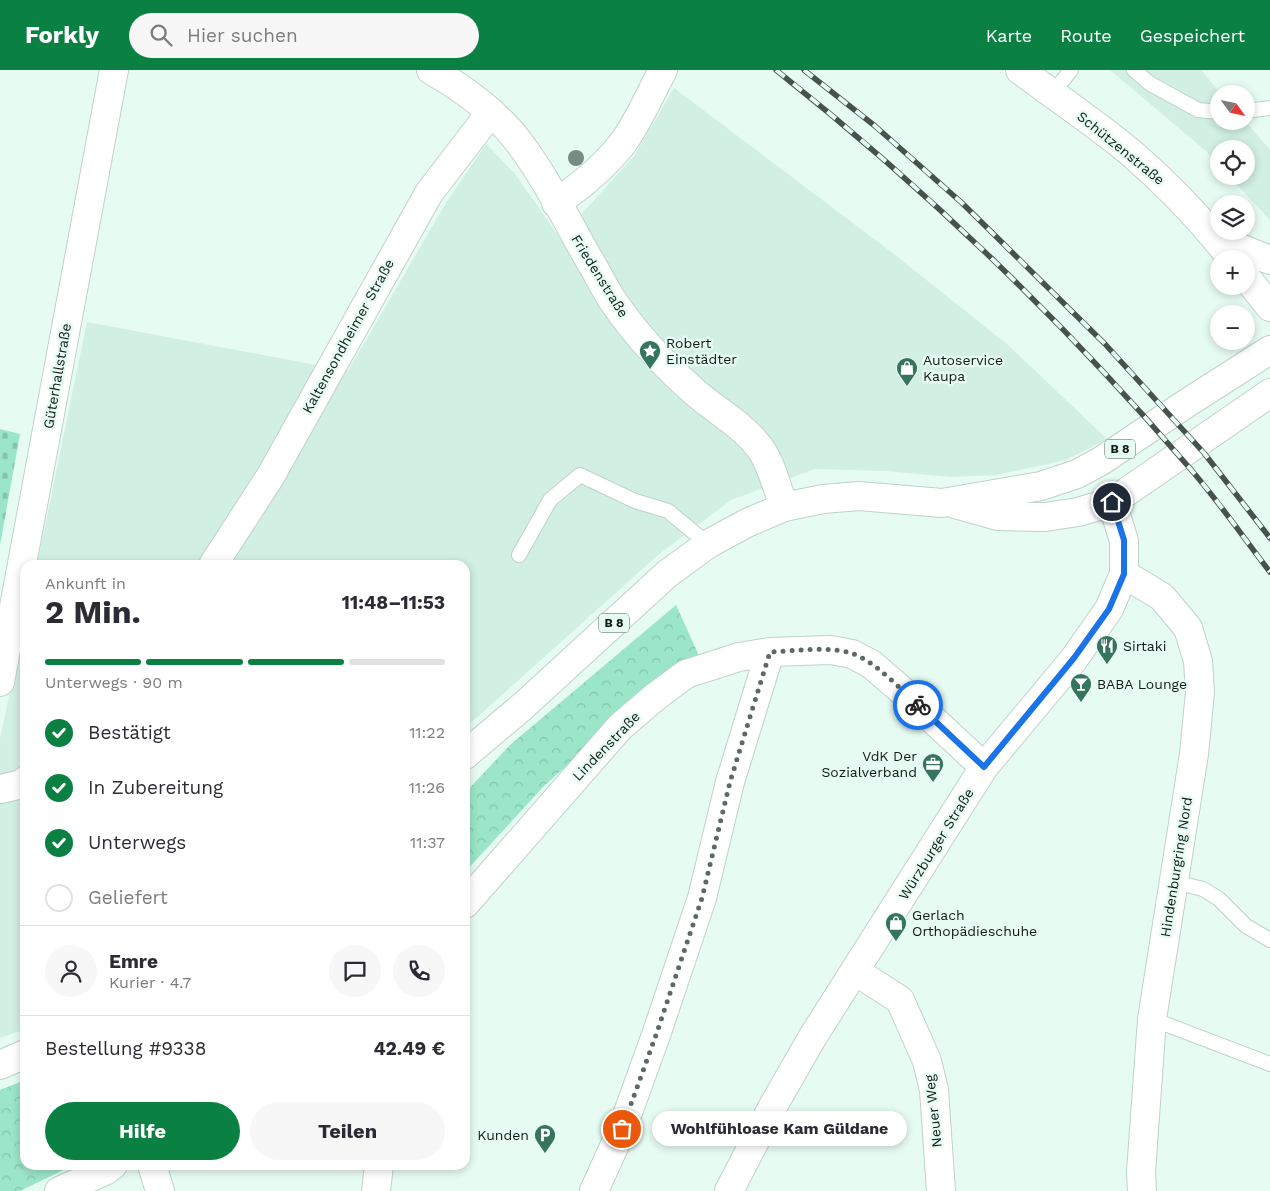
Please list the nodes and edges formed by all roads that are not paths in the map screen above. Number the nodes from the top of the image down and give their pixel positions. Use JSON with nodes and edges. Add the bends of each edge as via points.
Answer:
{"nodes":[{"id":1,"x":114,"y":70,"type":"edge"},
{"id":2,"x":431,"y":70,"type":"edge"},
{"id":3,"x":663,"y":70,"type":"edge"},
{"id":4,"x":1020,"y":70,"type":"edge"},
{"id":5,"x":1071,"y":70,"type":"edge"},
{"id":6,"x":1134,"y":70,"type":"edge"},
{"id":7,"x":1052,"y":94,"type":"junction"},
{"id":8,"x":1270,"y":108,"type":"edge"},
{"id":9,"x":1255,"y":110,"type":"edge"},
{"id":10,"x":1210,"y":111,"type":"edge"},
{"id":11,"x":491,"y":112,"type":"junction"},
{"id":12,"x":556,"y":202,"type":"junction"},
{"id":13,"x":1225,"y":249,"type":"edge"},
{"id":14,"x":1270,"y":260,"type":"edge"},
{"id":15,"x":1255,"y":288,"type":"edge"},
{"id":16,"x":1270,"y":307,"type":"edge"},
{"id":17,"x":1270,"y":350,"type":"edge"},
{"id":18,"x":1270,"y":393,"type":"edge"},
{"id":19,"x":949,"y":502,"type":"junction"},
{"id":20,"x":1112,"y":502,"type":"junction"},
{"id":21,"x":784,"y":508,"type":"junction"},
{"id":22,"x":708,"y":544,"type":"junction"},
{"id":23,"x":519,"y":555,"type":"dead end"},
{"id":24,"x":23,"y":560,"type":"edge"},
{"id":25,"x":216,"y":560,"type":"edge"},
{"id":26,"x":1124,"y":574,"type":"junction"},
{"id":27,"x":20,"y":575,"type":"edge"},
{"id":28,"x":770,"y":652,"type":"junction"},
{"id":29,"x":0,"y":682,"type":"edge"},
{"id":30,"x":470,"y":751,"type":"edge"},
{"id":31,"x":984,"y":767,"type":"junction"},
{"id":32,"x":20,"y":784,"type":"edge"},
{"id":33,"x":0,"y":789,"type":"edge"},
{"id":34,"x":1174,"y":882,"type":"junction"},
{"id":35,"x":470,"y":898,"type":"edge"},
{"id":36,"x":1270,"y":940,"type":"edge"},
{"id":37,"x":855,"y":971,"type":"junction"},
{"id":38,"x":1152,"y":1019,"type":"junction"},
{"id":39,"x":20,"y":1056,"type":"edge"},
{"id":40,"x":0,"y":1064,"type":"edge"},
{"id":41,"x":1270,"y":1064,"type":"edge"},
{"id":42,"x":106,"y":1170,"type":"edge"},
{"id":43,"x":154,"y":1170,"type":"edge"},
{"id":44,"x":379,"y":1170,"type":"edge"},
{"id":45,"x":59,"y":1191,"type":"edge"},
{"id":46,"x":160,"y":1191,"type":"edge"},
{"id":47,"x":376,"y":1191,"type":"edge"},
{"id":48,"x":594,"y":1191,"type":"edge"},
{"id":49,"x":729,"y":1191,"type":"edge"},
{"id":50,"x":941,"y":1191,"type":"edge"},
{"id":51,"x":1142,"y":1191,"type":"edge"}],
"edges":[{"from":1,"to":24,"type":"street","name":"Güterhallstraße"},
{"from":2,"to":11,"type":"street","name":"Friedenstraße"},
{"from":3,"to":12,"type":"street","via":[[623,143],[601,169]]},
{"from":4,"to":7,"type":"street","name":"Schützenstraße"},
{"from":5,"to":7,"type":"lane"},
{"from":6,"to":10,"type":"lane","via":[[1149,83],[1198,110]]},
{"from":7,"to":13,"type":"street","name":"Schützenstraße","via":[[1129,152],[1168,187]]},
{"from":8,"to":9,"type":"lane"},
{"from":11,"to":12,"type":"street","name":"Friedenstraße","via":[[520,143]]},
{"from":11,"to":25,"type":"street","name":"Kaltensondheimer Straße","via":[[429,193],[270,477]]},
{"from":12,"to":21,"type":"street","name":"Friedenstraße","via":[[614,304],[697,394],[739,425],[760,448],[771,468]]},
{"from":13,"to":14,"type":"street"},
{"from":15,"to":16,"type":"street"},
{"from":17,"to":19,"type":"street","number":"B 8","via":[[1077,474],[1041,486]]},
{"from":18,"to":20,"type":"street","number":"B 8"},
{"from":19,"to":20,"type":"street","number":"B 8","via":[[998,516],[1045,518]]},
{"from":19,"to":21,"type":"street","number":"B 8","via":[[859,496],[823,499]]},
{"from":20,"to":26,"type":"street","name":"Würzburger Straße","via":[[1124,540]]},
{"from":21,"to":22,"type":"street","number":"B 8","via":[[746,523]]},
{"from":22,"to":23,"type":"lane","via":[[668,511],[635,501],[580,475],[550,500]]},
{"from":22,"to":30,"type":"street","number":"B 8","via":[[667,574]]},
{"from":26,"to":31,"type":"street","name":"Würzburger Straße","via":[[1109,609],[1074,658]]},
{"from":26,"to":34,"type":"street","name":"Hindenburgring Nord","via":[[1162,597],[1188,628],[1198,661],[1200,692],[1194,754]]},
{"from":27,"to":29,"type":"street","name":"Güterhallstraße"},
{"from":28,"to":31,"type":"street","name":"Lindenstraße","via":[[831,650],[852,654],[871,664]]},
{"from":28,"to":35,"type":"street","name":"Lindenstraße","via":[[739,657],[686,674],[655,697],[620,727]]},
{"from":28,"to":48,"type":"street","via":[[730,782],[702,898],[622,1129]]},
{"from":31,"to":37,"type":"street","name":"Würzburger Straße"},
{"from":32,"to":33,"type":"street"},
{"from":34,"to":36,"type":"lane","via":[[1203,889],[1220,899],[1246,926]]},
{"from":34,"to":38,"type":"street","name":"Hindenburgring Nord"},
{"from":37,"to":49,"type":"street","name":"Würzburger Straße","via":[[773,1106]]},
{"from":37,"to":50,"type":"street","name":"Neuer Weg","via":[[900,1000],[927,1061],[934,1090]]},
{"from":38,"to":41,"type":"lane"},
{"from":38,"to":51,"type":"street","name":"Hindenburgring Nord"},
{"from":39,"to":40,"type":"street"},
{"from":42,"to":45,"type":"street"},
{"from":43,"to":46,"type":"street"},
{"from":44,"to":47,"type":"street"}]}
